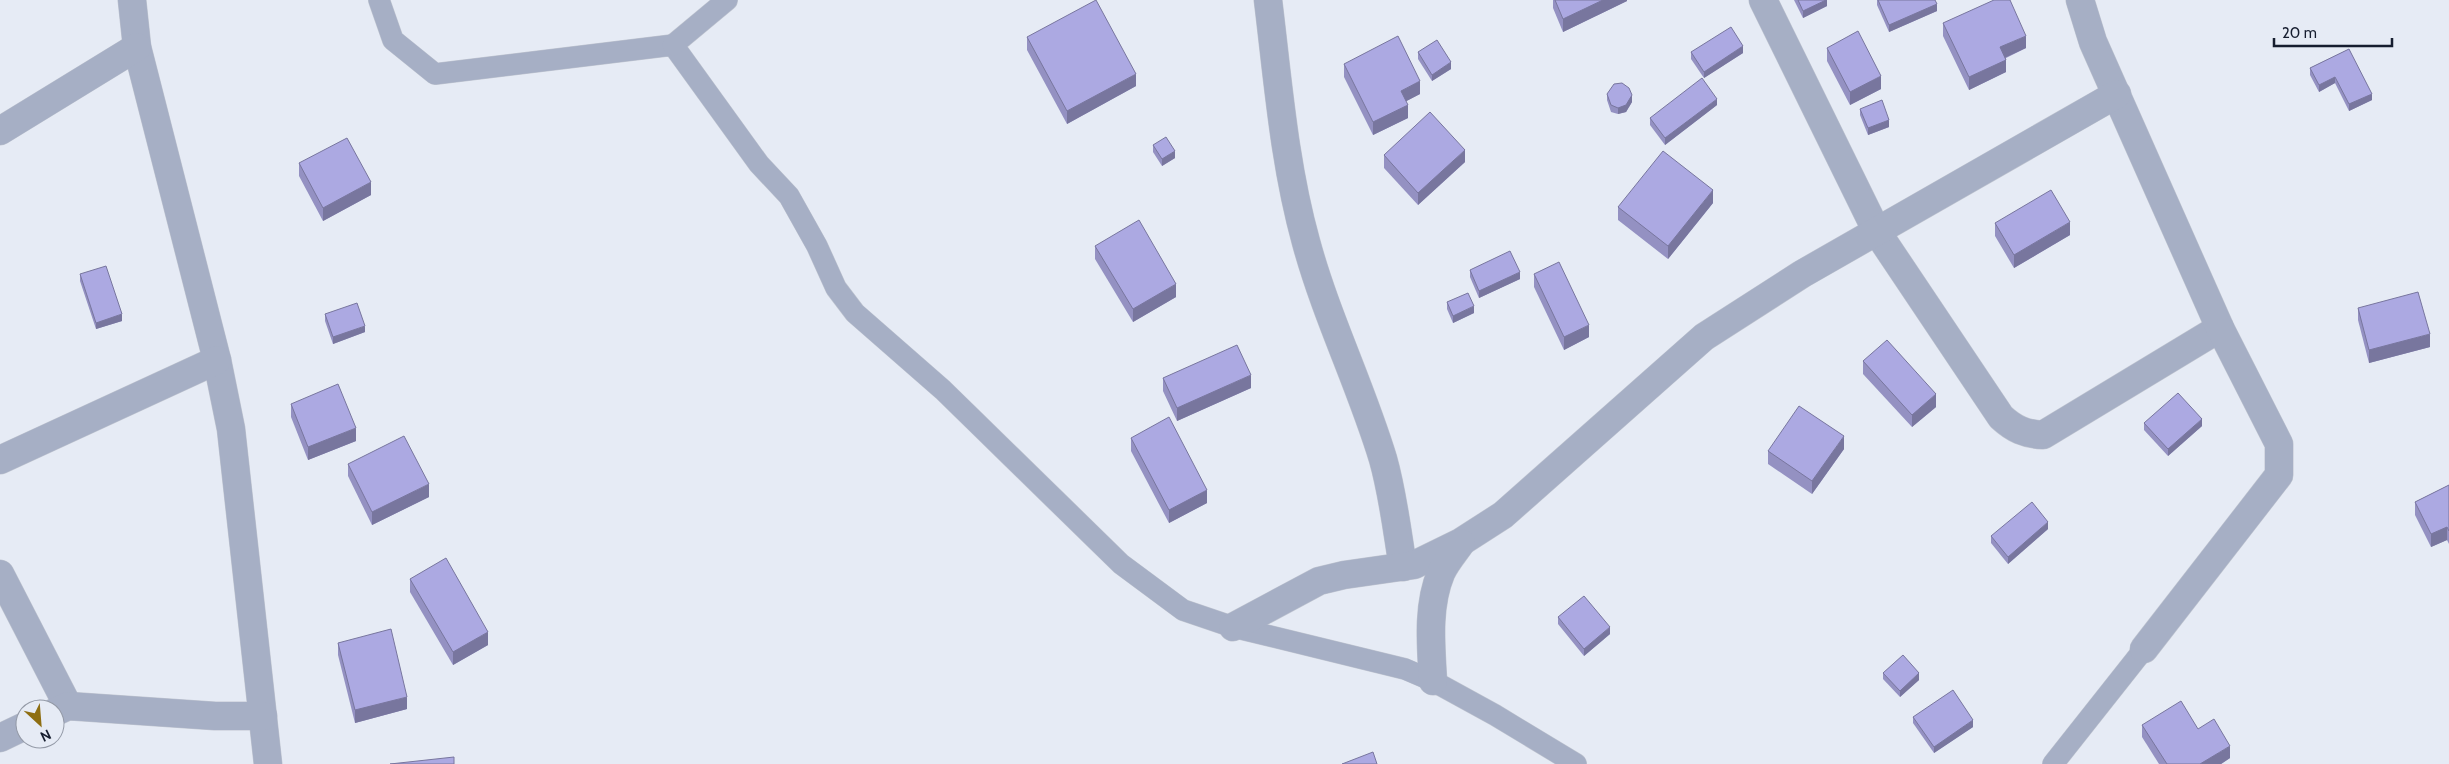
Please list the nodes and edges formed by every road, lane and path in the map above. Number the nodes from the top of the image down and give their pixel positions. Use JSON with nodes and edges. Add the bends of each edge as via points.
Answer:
{"nodes":[{"id":1,"x":132,"y":0,"type":"edge"},
{"id":2,"x":379,"y":0,"type":"edge"},
{"id":3,"x":727,"y":0,"type":"edge"},
{"id":4,"x":1268,"y":0,"type":"edge"},
{"id":5,"x":1763,"y":0,"type":"edge"},
{"id":6,"x":2080,"y":0,"type":"edge"},
{"id":7,"x":673,"y":45,"type":"junction"},
{"id":8,"x":137,"y":47,"type":"junction"},
{"id":9,"x":2117,"y":94,"type":"junction"},
{"id":10,"x":0,"y":131,"type":"edge"},
{"id":11,"x":1877,"y":232,"type":"junction"},
{"id":12,"x":2220,"y":328,"type":"junction"},
{"id":13,"x":217,"y":360,"type":"junction"},
{"id":14,"x":0,"y":460,"type":"edge"},
{"id":15,"x":1461,"y":542,"type":"junction"},
{"id":16,"x":1403,"y":567,"type":"junction"},
{"id":17,"x":0,"y":574,"type":"edge"},
{"id":18,"x":1233,"y":627,"type":"junction"},
{"id":19,"x":2144,"y":648,"type":"joint"},
{"id":20,"x":1432,"y":681,"type":"junction"},
{"id":21,"x":56,"y":699,"type":"edge"},
{"id":22,"x":65,"y":709,"type":"edge"},
{"id":23,"x":263,"y":716,"type":"junction"},
{"id":24,"x":15,"y":731,"type":"edge"},
{"id":25,"x":0,"y":738,"type":"edge"},
{"id":26,"x":268,"y":764,"type":"edge"},
{"id":27,"x":1576,"y":764,"type":"edge"},
{"id":28,"x":2053,"y":764,"type":"edge"}],
"edges":[{"from":1,"to":8,"type":"street"},
{"from":2,"to":7,"type":"lane","via":[[393,40],[434,74]]},
{"from":3,"to":7,"type":"lane"},
{"from":4,"to":16,"type":"street","via":[[1282,122],[1299,214],[1318,281],[1383,460]]},
{"from":5,"to":11,"type":"street"},
{"from":6,"to":9,"type":"street","via":[[2093,42]]},
{"from":7,"to":18,"type":"lane","via":[[759,164],[789,196],[836,288],[855,313],[942,390],[1121,564],[1183,610]]},
{"from":8,"to":10,"type":"street"},
{"from":8,"to":13,"type":"street"},
{"from":9,"to":11,"type":"street"},
{"from":9,"to":12,"type":"street"},
{"from":11,"to":12,"type":"street","via":[[2001,416],[2012,427],[2029,434],[2043,435],[2058,428]]},
{"from":11,"to":15,"type":"street","via":[[1802,274],[1704,337],[1503,515]]},
{"from":12,"to":19,"type":"street","via":[[2279,444],[2279,475]]},
{"from":13,"to":14,"type":"street"},
{"from":13,"to":23,"type":"street","via":[[230,429]]},
{"from":15,"to":16,"type":"street","via":[[1421,562]]},
{"from":15,"to":20,"type":"street","via":[[1442,571],[1436,590],[1431,644]]},
{"from":16,"to":18,"type":"street","via":[[1319,581]]},
{"from":17,"to":21,"type":"street"},
{"from":18,"to":20,"type":"lane","via":[[1405,669]]},
{"from":19,"to":28,"type":"lane"},
{"from":20,"to":27,"type":"lane"},
{"from":22,"to":23,"type":"street"},
{"from":23,"to":26,"type":"street"},
{"from":24,"to":25,"type":"street"}]}
